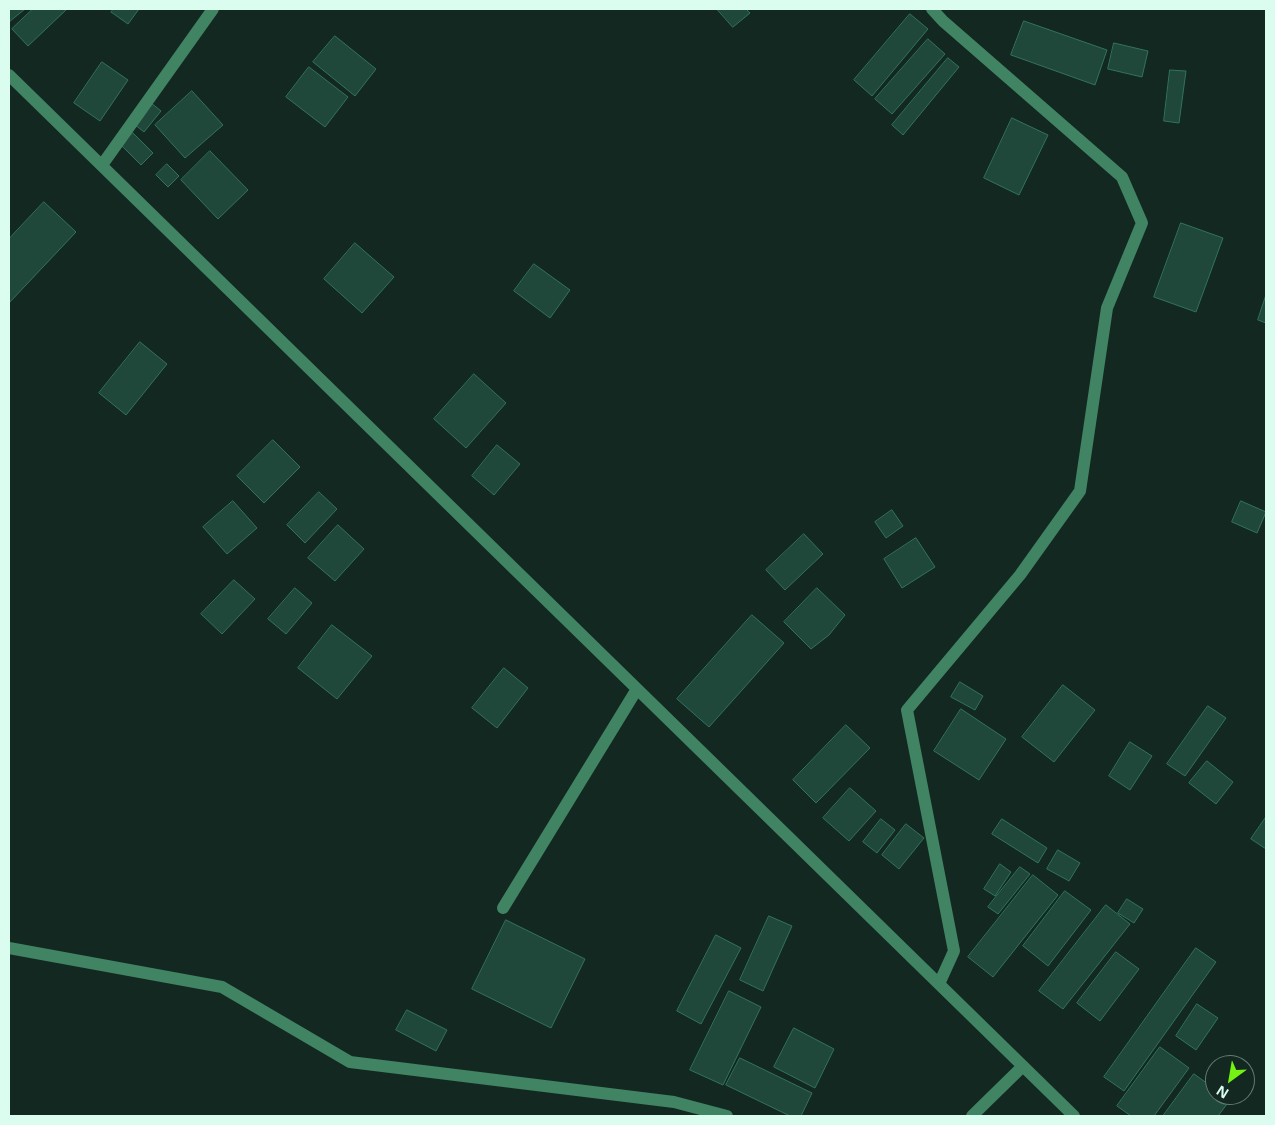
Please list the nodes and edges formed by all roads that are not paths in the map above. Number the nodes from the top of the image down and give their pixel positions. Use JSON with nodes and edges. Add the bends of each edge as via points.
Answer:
{"nodes":[{"id":1,"x":213,"y":9,"type":"edge"},
{"id":2,"x":932,"y":9,"type":"edge"},
{"id":3,"x":9,"y":75,"type":"edge"},
{"id":4,"x":102,"y":166,"type":"junction"},
{"id":5,"x":637,"y":689,"type":"junction"},
{"id":6,"x":503,"y":908,"type":"dead end"},
{"id":7,"x":9,"y":948,"type":"edge"},
{"id":8,"x":939,"y":984,"type":"junction"},
{"id":9,"x":1022,"y":1066,"type":"junction"},
{"id":10,"x":727,"y":1116,"type":"edge"},
{"id":11,"x":972,"y":1116,"type":"edge"},
{"id":12,"x":1074,"y":1116,"type":"edge"}],
"edges":[{"from":1,"to":4,"type":"street"},
{"from":2,"to":8,"type":"street","via":[[1122,177],[1142,223],[1107,308],[1080,491],[1020,575],[908,710],[954,951]]},
{"from":3,"to":4,"type":"street"},
{"from":4,"to":5,"type":"street"},
{"from":5,"to":6,"type":"street"},
{"from":5,"to":8,"type":"street"},
{"from":7,"to":10,"type":"street","via":[[222,987],[350,1062],[674,1102]]},
{"from":8,"to":9,"type":"street"},
{"from":9,"to":11,"type":"street"},
{"from":9,"to":12,"type":"street"}]}
